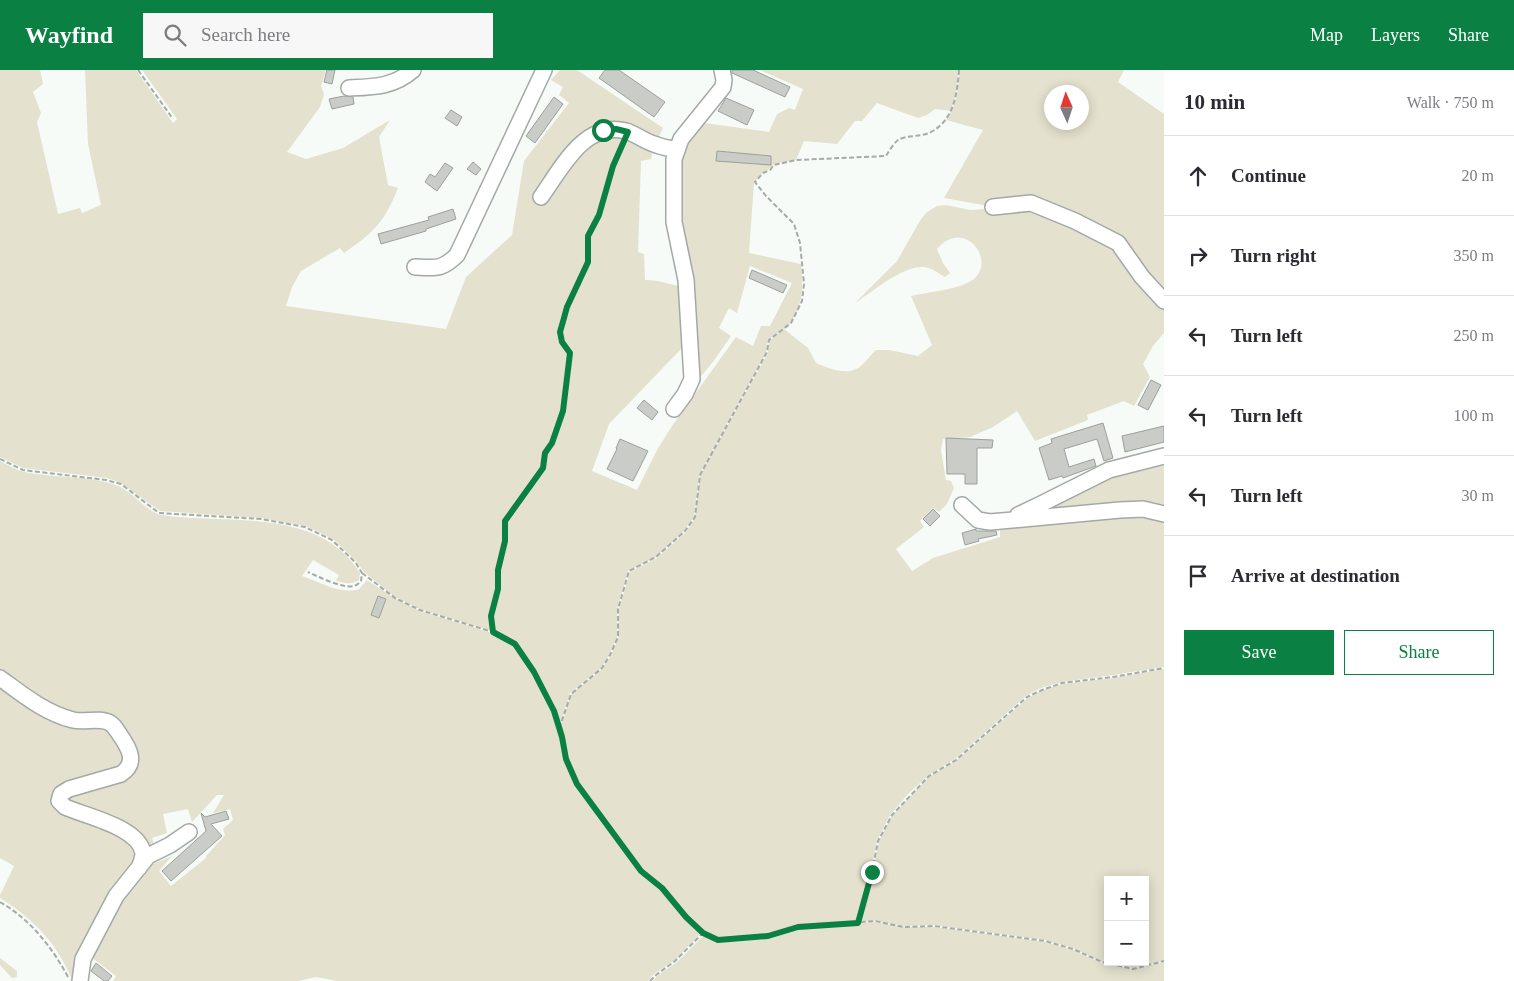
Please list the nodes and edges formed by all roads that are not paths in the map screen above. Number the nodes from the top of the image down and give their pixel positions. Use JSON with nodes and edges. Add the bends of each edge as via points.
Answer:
{"nodes":[{"id":1,"x":413,"y":70,"type":"edge"},
{"id":2,"x":544,"y":70,"type":"edge"},
{"id":3,"x":722,"y":70,"type":"edge"},
{"id":4,"x":349,"y":88,"type":"dead end"},
{"id":5,"x":676,"y":150,"type":"junction"},
{"id":6,"x":541,"y":197,"type":"dead end"},
{"id":7,"x":993,"y":207,"type":"dead end"},
{"id":8,"x":416,"y":267,"type":"dead end"},
{"id":9,"x":1164,"y":301,"type":"edge"},
{"id":10,"x":674,"y":409,"type":"dead end"},
{"id":11,"x":1164,"y":456,"type":"edge"},
{"id":12,"x":962,"y":505,"type":"dead end"},
{"id":13,"x":1164,"y":514,"type":"edge"},
{"id":14,"x":990,"y":522,"type":"junction"},
{"id":15,"x":0,"y":678,"type":"edge"},
{"id":16,"x":189,"y":832,"type":"dead end"},
{"id":17,"x":140,"y":868,"type":"junction"},
{"id":18,"x":80,"y":981,"type":"edge"}],
"edges":[{"from":1,"to":4,"type":"street","via":[[404,78],[388,84]]},
{"from":2,"to":8,"type":"street","via":[[456,255],[442,268]]},
{"from":3,"to":5,"type":"street","via":[[723,87],[681,139]]},
{"from":5,"to":6,"type":"street","via":[[628,132],[603,130],[575,150]]},
{"from":5,"to":10,"type":"street","via":[[673,204],[676,237],[686,280],[692,379]]},
{"from":7,"to":9,"type":"street","via":[[1031,203],[1118,243]]},
{"from":11,"to":14,"type":"street","via":[[1108,470],[1025,512]]},
{"from":12,"to":14,"type":"street","via":[[978,520]]},
{"from":13,"to":14,"type":"street","via":[[1143,509],[1120,510]]},
{"from":15,"to":17,"type":"street","via":[[59,716],[105,722],[115,727],[130,752],[128,769],[116,776],[68,789],[61,794],[60,801],[64,807],[133,836],[143,853]]},
{"from":16,"to":17,"type":"street","via":[[148,856]]},
{"from":17,"to":18,"type":"street","via":[[116,896],[90,943]]}]}
